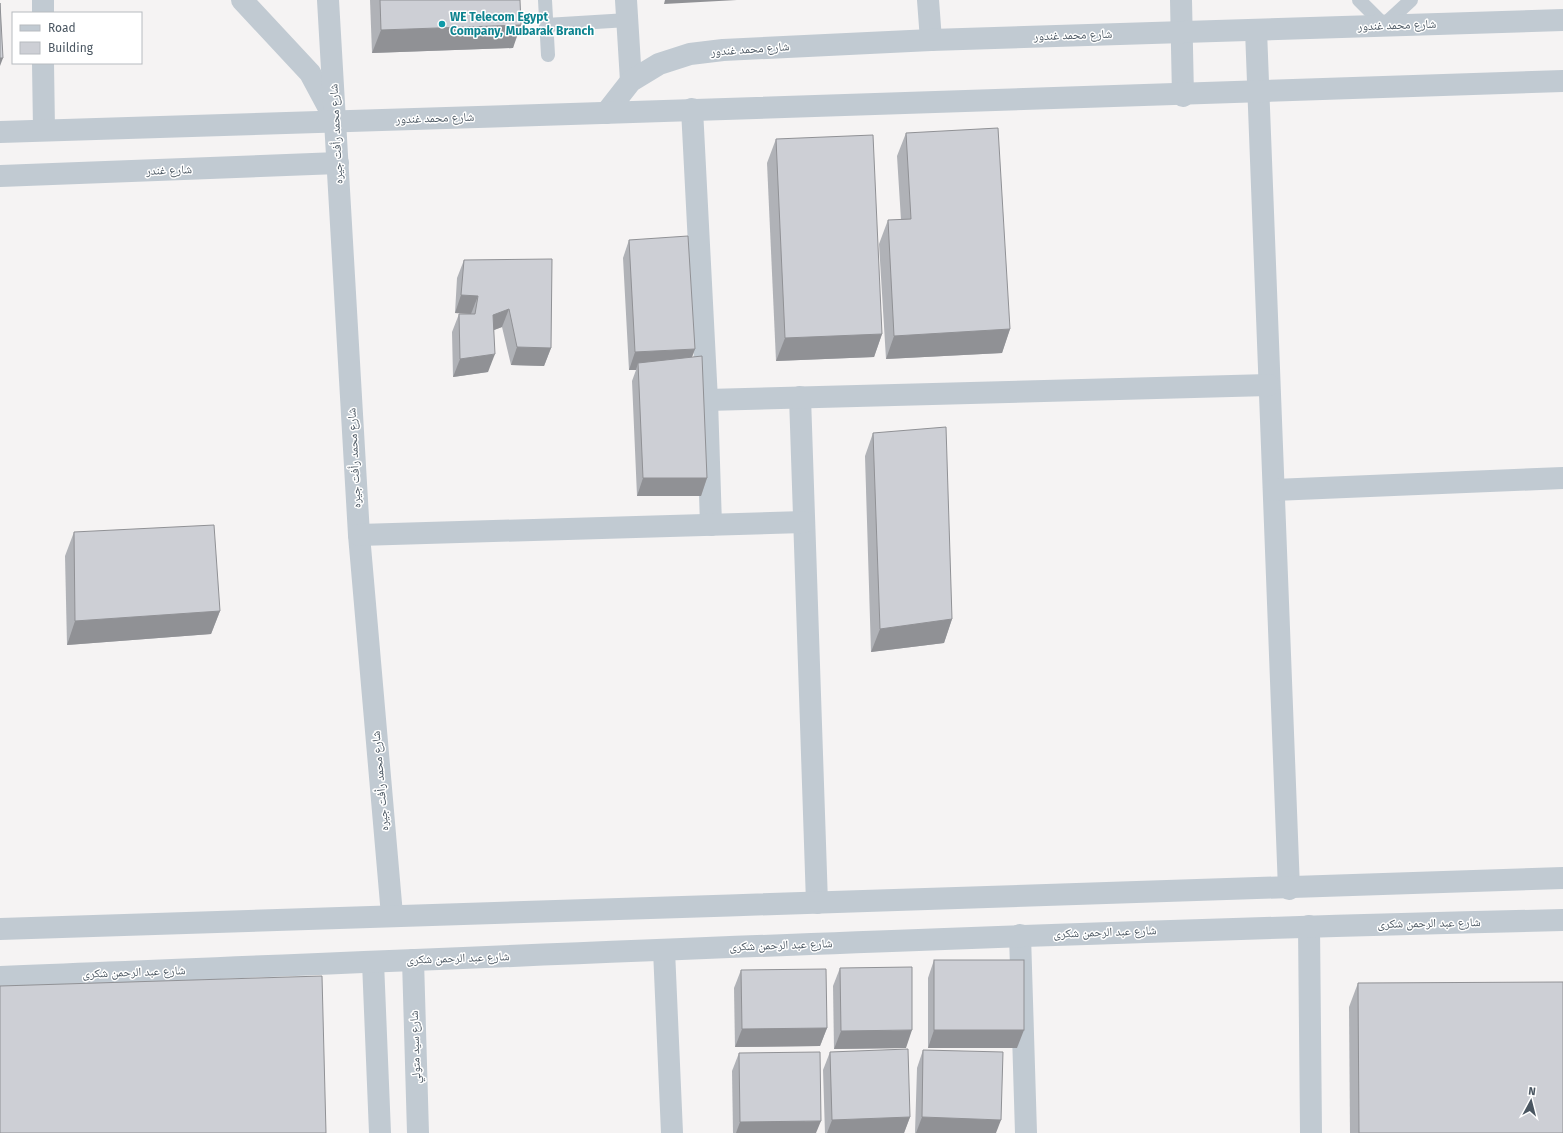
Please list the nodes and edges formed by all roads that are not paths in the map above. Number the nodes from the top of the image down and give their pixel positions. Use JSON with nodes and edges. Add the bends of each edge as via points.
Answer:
{"nodes":[{"id":1,"x":43,"y":0,"type":"edge"},
{"id":2,"x":242,"y":0,"type":"edge"},
{"id":3,"x":328,"y":0,"type":"edge"},
{"id":4,"x":545,"y":0,"type":"edge"},
{"id":5,"x":928,"y":0,"type":"edge"},
{"id":6,"x":1180,"y":0,"type":"edge"},
{"id":7,"x":1359,"y":0,"type":"edge"},
{"id":8,"x":1411,"y":0,"type":"edge"},
{"id":9,"x":627,"y":10,"type":"edge"},
{"id":10,"x":43,"y":12,"type":"edge"},
{"id":11,"x":1563,"y":20,"type":"edge"},
{"id":12,"x":546,"y":25,"type":"junction"},
{"id":13,"x":1384,"y":25,"type":"junction"},
{"id":14,"x":1256,"y":30,"type":"junction"},
{"id":15,"x":1181,"y":32,"type":"junction"},
{"id":16,"x":931,"y":40,"type":"junction"},
{"id":17,"x":548,"y":54,"type":"dead end"},
{"id":18,"x":43,"y":64,"type":"edge"},
{"id":19,"x":631,"y":81,"type":"junction"},
{"id":20,"x":1563,"y":81,"type":"edge"},
{"id":21,"x":1258,"y":94,"type":"junction"},
{"id":22,"x":1183,"y":96,"type":"junction"},
{"id":23,"x":692,"y":109,"type":"junction"},
{"id":24,"x":606,"y":113,"type":"junction"},
{"id":25,"x":336,"y":121,"type":"junction"},
{"id":26,"x":44,"y":130,"type":"junction"},
{"id":27,"x":0,"y":132,"type":"edge"},
{"id":28,"x":338,"y":163,"type":"junction"},
{"id":29,"x":0,"y":176,"type":"edge"},
{"id":30,"x":1269,"y":385,"type":"junction"},
{"id":31,"x":800,"y":397,"type":"junction"},
{"id":32,"x":707,"y":400,"type":"junction"},
{"id":33,"x":1563,"y":478,"type":"edge"},
{"id":34,"x":1274,"y":490,"type":"junction"},
{"id":35,"x":804,"y":522,"type":"junction"},
{"id":36,"x":711,"y":525,"type":"junction"},
{"id":37,"x":359,"y":535,"type":"junction"},
{"id":38,"x":1563,"y":878,"type":"edge"},
{"id":39,"x":1289,"y":889,"type":"junction"},
{"id":40,"x":817,"y":903,"type":"junction"},
{"id":41,"x":392,"y":915,"type":"junction"},
{"id":42,"x":1563,"y":920,"type":"edge"},
{"id":43,"x":1310,"y":926,"type":"junction"},
{"id":44,"x":0,"y":929,"type":"edge"},
{"id":45,"x":1020,"y":935,"type":"junction"},
{"id":46,"x":664,"y":950,"type":"junction"},
{"id":47,"x":413,"y":960,"type":"junction"},
{"id":48,"x":373,"y":962,"type":"junction"},
{"id":49,"x":0,"y":977,"type":"edge"},
{"id":50,"x":380,"y":1133,"type":"edge"},
{"id":51,"x":418,"y":1133,"type":"edge"},
{"id":52,"x":672,"y":1133,"type":"edge"},
{"id":53,"x":1026,"y":1133,"type":"edge"},
{"id":54,"x":1311,"y":1133,"type":"edge"}],
"edges":[{"from":1,"to":10,"type":"street"},
{"from":2,"to":25,"type":"street","via":[[310,73]]},
{"from":3,"to":25,"type":"street","name":"شارع محمد رأفت جيره"},
{"from":4,"to":12,"type":"lane"},
{"from":5,"to":16,"type":"street"},
{"from":6,"to":15,"type":"street"},
{"from":7,"to":13,"type":"lane"},
{"from":8,"to":13,"type":"lane"},
{"from":9,"to":12,"type":"lane"},
{"from":9,"to":19,"type":"street"},
{"from":11,"to":13,"type":"street","name":"شارع محمد غندور"},
{"from":12,"to":17,"type":"lane"},
{"from":13,"to":14,"type":"street","name":"شارع محمد غندور"},
{"from":14,"to":15,"type":"street","name":"شارع محمد غندور"},
{"from":14,"to":21,"type":"street"},
{"from":15,"to":16,"type":"street","name":"شارع محمد غندور"},
{"from":15,"to":22,"type":"street"},
{"from":16,"to":19,"type":"street","name":"شارع محمد غندور","via":[[723,50],[690,54],[659,64]]},
{"from":18,"to":26,"type":"street"},
{"from":19,"to":24,"type":"street","name":"شارع محمد غندور"},
{"from":20,"to":21,"type":"street","name":"شارع محمد غندور"},
{"from":21,"to":22,"type":"street","name":"شارع محمد غندور"},
{"from":21,"to":30,"type":"street"},
{"from":22,"to":23,"type":"street","name":"شارع محمد غندور"},
{"from":23,"to":24,"type":"street","name":"شارع محمد غندور"},
{"from":23,"to":32,"type":"street"},
{"from":24,"to":25,"type":"street","name":"شارع محمد غندور"},
{"from":25,"to":26,"type":"street"},
{"from":25,"to":28,"type":"street","name":"شارع محمد رأفت جيره"},
{"from":26,"to":27,"type":"street"},
{"from":28,"to":29,"type":"street","name":"شارع غندر"},
{"from":28,"to":37,"type":"street","name":"شارع محمد رأفت جيره"},
{"from":30,"to":31,"type":"street"},
{"from":30,"to":34,"type":"street"},
{"from":31,"to":32,"type":"street"},
{"from":31,"to":35,"type":"street"},
{"from":32,"to":36,"type":"street"},
{"from":33,"to":34,"type":"street"},
{"from":34,"to":39,"type":"street"},
{"from":35,"to":36,"type":"street"},
{"from":35,"to":40,"type":"street"},
{"from":36,"to":37,"type":"street"},
{"from":37,"to":41,"type":"street","name":"شارع محمد رأفت جيره"},
{"from":38,"to":39,"type":"street"},
{"from":39,"to":40,"type":"street"},
{"from":40,"to":41,"type":"street"},
{"from":41,"to":44,"type":"street"},
{"from":42,"to":43,"type":"street","name":"شارع عبد الرحمن شكرى"},
{"from":43,"to":45,"type":"street","name":"شارع عبد الرحمن شكرى"},
{"from":43,"to":54,"type":"street"},
{"from":45,"to":46,"type":"street","name":"شارع عبد الرحمن شكرى"},
{"from":45,"to":53,"type":"street"},
{"from":46,"to":47,"type":"street","name":"شارع عبد الرحمن شكرى"},
{"from":46,"to":52,"type":"street"},
{"from":47,"to":48,"type":"street","name":"شارع عبد الرحمن شكرى"},
{"from":47,"to":51,"type":"street","name":"شارع سيد متولي"},
{"from":48,"to":49,"type":"street","name":"شارع عبد الرحمن شكرى"},
{"from":48,"to":50,"type":"street"}]}
